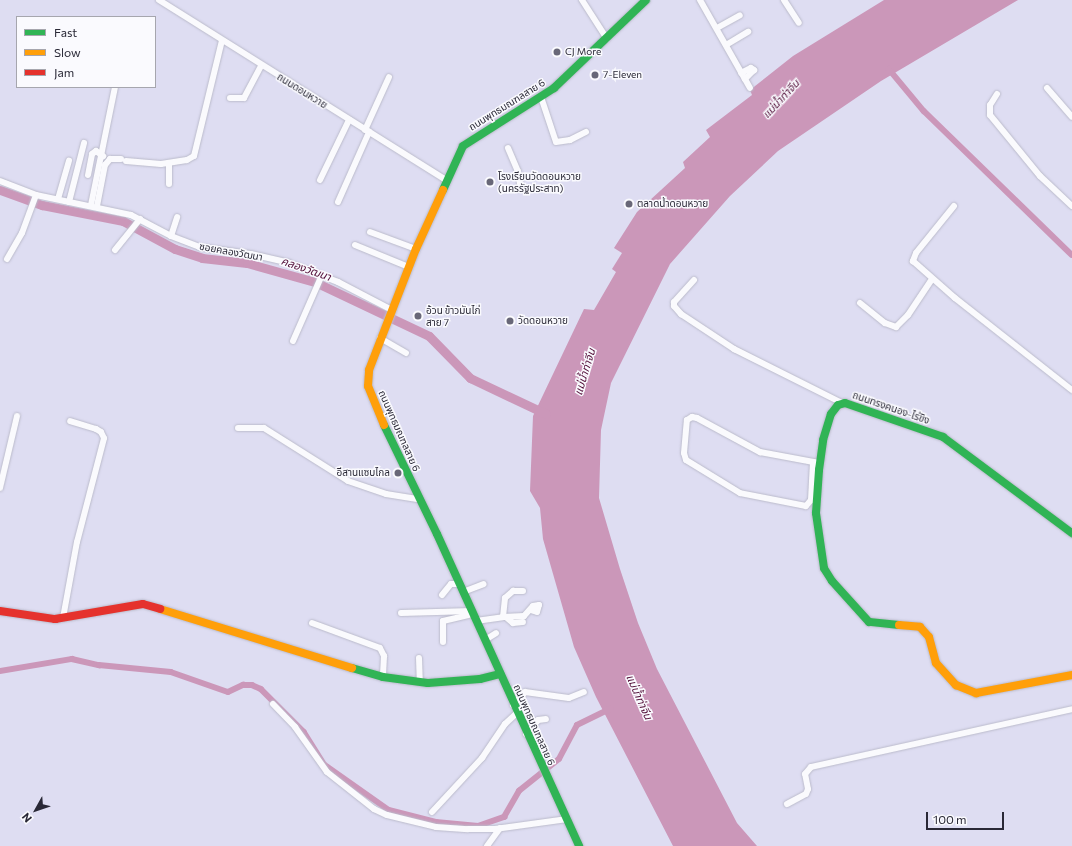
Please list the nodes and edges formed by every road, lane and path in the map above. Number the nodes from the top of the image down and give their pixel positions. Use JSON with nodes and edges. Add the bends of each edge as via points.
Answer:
{"nodes":[{"id":1,"x":159,"y":0,"type":"edge"},
{"id":2,"x":582,"y":0,"type":"edge"},
{"id":3,"x":646,"y":0,"type":"edge"},
{"id":4,"x":700,"y":0,"type":"edge"},
{"id":5,"x":784,"y":0,"type":"edge"},
{"id":6,"x":740,"y":15,"type":"dead end"},
{"id":7,"x":799,"y":23,"type":"dead end"},
{"id":8,"x":717,"y":28,"type":"junction"},
{"id":9,"x":748,"y":32,"type":"dead end"},
{"id":10,"x":607,"y":39,"type":"junction"},
{"id":11,"x":222,"y":40,"type":"junction"},
{"id":12,"x":726,"y":45,"type":"junction"},
{"id":13,"x":261,"y":66,"type":"junction"},
{"id":14,"x":741,"y":73,"type":"junction"},
{"id":15,"x":389,"y":77,"type":"dead end"},
{"id":16,"x":745,"y":79,"type":"junction"},
{"id":17,"x":115,"y":88,"type":"edge"},
{"id":18,"x":750,"y":88,"type":"dead end"},
{"id":19,"x":1047,"y":88,"type":"dead end"},
{"id":20,"x":997,"y":94,"type":"dead end"},
{"id":21,"x":541,"y":97,"type":"junction"},
{"id":22,"x":230,"y":98,"type":"dead end"},
{"id":23,"x":1072,"y":117,"type":"edge"},
{"id":24,"x":349,"y":120,"type":"junction"},
{"id":25,"x":367,"y":131,"type":"junction"},
{"id":26,"x":586,"y":132,"type":"dead end"},
{"id":27,"x":84,"y":143,"type":"dead end"},
{"id":28,"x":508,"y":148,"type":"dead end"},
{"id":29,"x":103,"y":156,"type":"junction"},
{"id":30,"x":69,"y":161,"type":"dead end"},
{"id":31,"x":169,"y":163,"type":"junction"},
{"id":32,"x":88,"y":175,"type":"dead end"},
{"id":33,"x":320,"y":180,"type":"dead end"},
{"id":34,"x":446,"y":180,"type":"junction"},
{"id":35,"x":0,"y":181,"type":"edge"},
{"id":36,"x":169,"y":184,"type":"dead end"},
{"id":37,"x":520,"y":189,"type":"dead end"},
{"id":38,"x":35,"y":197,"type":"junction"},
{"id":39,"x":58,"y":199,"type":"junction"},
{"id":40,"x":69,"y":202,"type":"junction"},
{"id":41,"x":338,"y":202,"type":"dead end"},
{"id":42,"x":94,"y":206,"type":"junction"},
{"id":43,"x":954,"y":206,"type":"dead end"},
{"id":44,"x":1072,"y":206,"type":"edge"},
{"id":45,"x":177,"y":217,"type":"dead end"},
{"id":46,"x":139,"y":220,"type":"junction"},
{"id":47,"x":370,"y":232,"type":"dead end"},
{"id":48,"x":170,"y":236,"type":"junction"},
{"id":49,"x":355,"y":245,"type":"dead end"},
{"id":50,"x":416,"y":249,"type":"junction"},
{"id":51,"x":115,"y":250,"type":"dead end"},
{"id":52,"x":7,"y":260,"type":"dead end"},
{"id":53,"x":409,"y":267,"type":"junction"},
{"id":54,"x":321,"y":278,"type":"junction"},
{"id":55,"x":932,"y":279,"type":"junction"},
{"id":56,"x":694,"y":280,"type":"dead end"},
{"id":57,"x":860,"y":303,"type":"dead end"},
{"id":58,"x":389,"y":315,"type":"junction"},
{"id":59,"x":380,"y":338,"type":"junction"},
{"id":60,"x":293,"y":341,"type":"dead end"},
{"id":61,"x":406,"y":353,"type":"dead end"},
{"id":62,"x":1072,"y":390,"type":"edge"},
{"id":63,"x":842,"y":403,"type":"junction"},
{"id":64,"x":17,"y":416,"type":"dead end"},
{"id":65,"x":70,"y":421,"type":"dead end"},
{"id":66,"x":238,"y":428,"type":"dead end"},
{"id":67,"x":816,"y":462,"type":"junction"},
{"id":68,"x":0,"y":488,"type":"edge"},
{"id":69,"x":420,"y":499,"type":"junction"},
{"id":70,"x":1072,"y":533,"type":"edge"},
{"id":71,"x":484,"y":584,"type":"dead end"},
{"id":72,"x":462,"y":588,"type":"junction"},
{"id":73,"x":523,"y":591,"type":"dead end"},
{"id":74,"x":442,"y":595,"type":"dead end"},
{"id":75,"x":531,"y":610,"type":"dead end"},
{"id":76,"x":0,"y":611,"type":"edge"},
{"id":77,"x":401,"y":613,"type":"dead end"},
{"id":78,"x":474,"y":616,"type":"junction"},
{"id":79,"x":63,"y":618,"type":"junction"},
{"id":80,"x":505,"y":618,"type":"junction"},
{"id":81,"x":523,"y":622,"type":"dead end"},
{"id":82,"x":312,"y":623,"type":"dead end"},
{"id":83,"x":496,"y":633,"type":"dead end"},
{"id":84,"x":485,"y":640,"type":"junction"},
{"id":85,"x":443,"y":642,"type":"dead end"},
{"id":86,"x":419,"y":658,"type":"dead end"},
{"id":87,"x":500,"y":674,"type":"junction"},
{"id":88,"x":1072,"y":675,"type":"edge"},
{"id":89,"x":383,"y":677,"type":"junction"},
{"id":90,"x":420,"y":682,"type":"junction"},
{"id":91,"x":584,"y":692,"type":"dead end"},
{"id":92,"x":272,"y":704,"type":"dead end"},
{"id":93,"x":515,"y":709,"type":"junction"},
{"id":94,"x":1072,"y":709,"type":"edge"},
{"id":95,"x":546,"y":719,"type":"dead end"},
{"id":96,"x":526,"y":734,"type":"junction"},
{"id":97,"x":787,"y":804,"type":"dead end"},
{"id":98,"x":432,"y":812,"type":"dead end"},
{"id":99,"x":567,"y":819,"type":"junction"},
{"id":100,"x":500,"y":828,"type":"junction"},
{"id":101,"x":487,"y":846,"type":"edge"},
{"id":102,"x":579,"y":846,"type":"edge"}],
"edges":[{"from":1,"to":11,"type":"street","name":"ถนนดอนหวาย"},
{"from":2,"to":10,"type":"street"},
{"from":3,"to":10,"type":"street","name":"ถนนพุทธมณฑลสาย 6"},
{"from":4,"to":8,"type":"street"},
{"from":5,"to":7,"type":"street"},
{"from":6,"to":8,"type":"street"},
{"from":8,"to":12,"type":"street"},
{"from":9,"to":12,"type":"street"},
{"from":10,"to":21,"type":"street","name":"ถนนพุทธมณฑลสาย 6","via":[[566,78]]},
{"from":11,"to":13,"type":"street","name":"ถนนดอนหวาย"},
{"from":11,"to":31,"type":"street","via":[[194,156]]},
{"from":12,"to":14,"type":"street"},
{"from":13,"to":22,"type":"street","via":[[244,98]]},
{"from":13,"to":24,"type":"street","name":"ถนนดอนหวาย"},
{"from":14,"to":16,"type":"street"},
{"from":14,"to":16,"type":"street","via":[[751,68],[754,70]]},
{"from":15,"to":25,"type":"street"},
{"from":16,"to":18,"type":"street"},
{"from":17,"to":29,"type":"street"},
{"from":19,"to":23,"type":"street"},
{"from":20,"to":44,"type":"street","via":[[990,105],[990,115],[1040,176]]},
{"from":21,"to":26,"type":"street","via":[[556,142],[570,140]]},
{"from":21,"to":34,"type":"street","name":"ถนนพุทธมณฑลสาย 6","via":[[467,142]]},
{"from":24,"to":25,"type":"street","name":"ถนนดอนหวาย"},
{"from":24,"to":33,"type":"street"},
{"from":25,"to":34,"type":"street","name":"ถนนดอนหวาย"},
{"from":25,"to":41,"type":"street"},
{"from":27,"to":40,"type":"street"},
{"from":28,"to":37,"type":"street","via":[[518,172]]},
{"from":29,"to":32,"type":"street","via":[[96,152],[92,154]]},
{"from":29,"to":42,"type":"street"},
{"from":30,"to":39,"type":"street"},
{"from":31,"to":36,"type":"street"},
{"from":31,"to":42,"type":"street","via":[[110,159],[105,165]]},
{"from":34,"to":50,"type":"street","name":"ถนนพุทธมณฑลสาย 6"},
{"from":35,"to":38,"type":"street","name":"ซอยคลองวัฒนา"},
{"from":38,"to":39,"type":"street","name":"ซอยคลองวัฒนา"},
{"from":38,"to":52,"type":"street","via":[[22,233]]},
{"from":39,"to":40,"type":"street","name":"ซอยคลองวัฒนา"},
{"from":40,"to":42,"type":"street","name":"ซอยคลองวัฒนา"},
{"from":42,"to":46,"type":"street","name":"ซอยคลองวัฒนา","via":[[118,210]]},
{"from":43,"to":55,"type":"street","via":[[913,258],[913,261]]},
{"from":45,"to":48,"type":"street"},
{"from":46,"to":48,"type":"street","name":"ซอยคลองวัฒนา"},
{"from":46,"to":51,"type":"street"},
{"from":47,"to":50,"type":"street"},
{"from":48,"to":54,"type":"street","name":"ซอยคลองวัฒนา","via":[[199,247],[251,254]]},
{"from":49,"to":53,"type":"street"},
{"from":50,"to":53,"type":"street","name":"ถนนพุทธมณฑลสาย 6"},
{"from":53,"to":58,"type":"street","name":"ถนนพุทธมณฑลสาย 6"},
{"from":54,"to":58,"type":"street","name":"ซอยคลองวัฒนา"},
{"from":54,"to":60,"type":"street"},
{"from":55,"to":57,"type":"street","via":[[908,315],[896,327],[885,323]]},
{"from":55,"to":62,"type":"street"},
{"from":56,"to":63,"type":"street","via":[[674,302],[674,306],[681,314],[734,349]]},
{"from":58,"to":59,"type":"street","name":"ถนนพุทธมณฑลสาย 6"},
{"from":59,"to":61,"type":"street"},
{"from":59,"to":69,"type":"street","name":"ถนนพุทธมณฑลสาย 6","via":[[369,370],[368,386],[387,434]]},
{"from":63,"to":67,"type":"street","name":"ถนนทรงคนอง-ไร่ขิง","via":[[834,409],[827,423]]},
{"from":63,"to":70,"type":"street","name":"ถนนทรงคนอง-ไร่ขิง","via":[[943,437]]},
{"from":64,"to":68,"type":"street"},
{"from":65,"to":79,"type":"street","via":[[96,429],[104,438],[76,542]]},
{"from":66,"to":69,"type":"street","via":[[264,428],[348,481],[386,494]]},
{"from":67,"to":67,"type":"street","via":[[760,452],[701,420],[692,417],[687,420],[684,453],[686,460],[740,493],[806,506],[811,500]]},
{"from":67,"to":88,"type":"street","name":"ถนนทรงคนอง-ไร่ขิง","via":[[816,513],[824,568],[832,581],[869,622],[920,627],[929,637],[936,663],[952,682],[976,693]]},
{"from":69,"to":72,"type":"street","name":"ถนนพุทธมณฑลสาย 6"},
{"from":71,"to":72,"type":"street"},
{"from":72,"to":74,"type":"street","via":[[451,584]]},
{"from":72,"to":78,"type":"street","name":"ถนนพุทธมณฑลสาย 6"},
{"from":73,"to":80,"type":"street","via":[[513,590],[504,598]]},
{"from":75,"to":80,"type":"street","via":[[524,616]]},
{"from":76,"to":79,"type":"street","via":[[48,619]]},
{"from":77,"to":78,"type":"street"},
{"from":78,"to":80,"type":"street"},
{"from":78,"to":84,"type":"street","name":"ถนนพุทธมณฑลสาย 6"},
{"from":78,"to":85,"type":"street","via":[[446,618],[443,624]]},
{"from":79,"to":89,"type":"street","via":[[143,604],[222,626],[307,656]]},
{"from":80,"to":81,"type":"street","via":[[513,623]]},
{"from":82,"to":89,"type":"street","via":[[380,648],[384,656]]},
{"from":83,"to":84,"type":"street"},
{"from":84,"to":87,"type":"street","name":"ถนนพุทธมณฑลสาย 6"},
{"from":86,"to":90,"type":"street"},
{"from":87,"to":90,"type":"street","via":[[480,679]]},
{"from":87,"to":93,"type":"street","name":"ถนนพุทธมณฑลสาย 6"},
{"from":89,"to":90,"type":"street"},
{"from":91,"to":93,"type":"street","via":[[569,698],[525,692]]},
{"from":92,"to":100,"type":"street","via":[[295,727],[327,772],[374,809],[387,816],[436,827]]},
{"from":93,"to":96,"type":"street","name":"ถนนพุทธมณฑลสาย 6"},
{"from":93,"to":98,"type":"street","via":[[482,758]]},
{"from":94,"to":97,"type":"street","via":[[811,767],[805,774],[808,789],[806,794]]},
{"from":95,"to":96,"type":"street","via":[[538,720]]},
{"from":96,"to":99,"type":"street","name":"ถนนพุทธมณฑลสาย 6"},
{"from":99,"to":100,"type":"street"},
{"from":99,"to":102,"type":"street","name":"ถนนพุทธมณฑลสาย 6"},
{"from":100,"to":101,"type":"street"}]}
